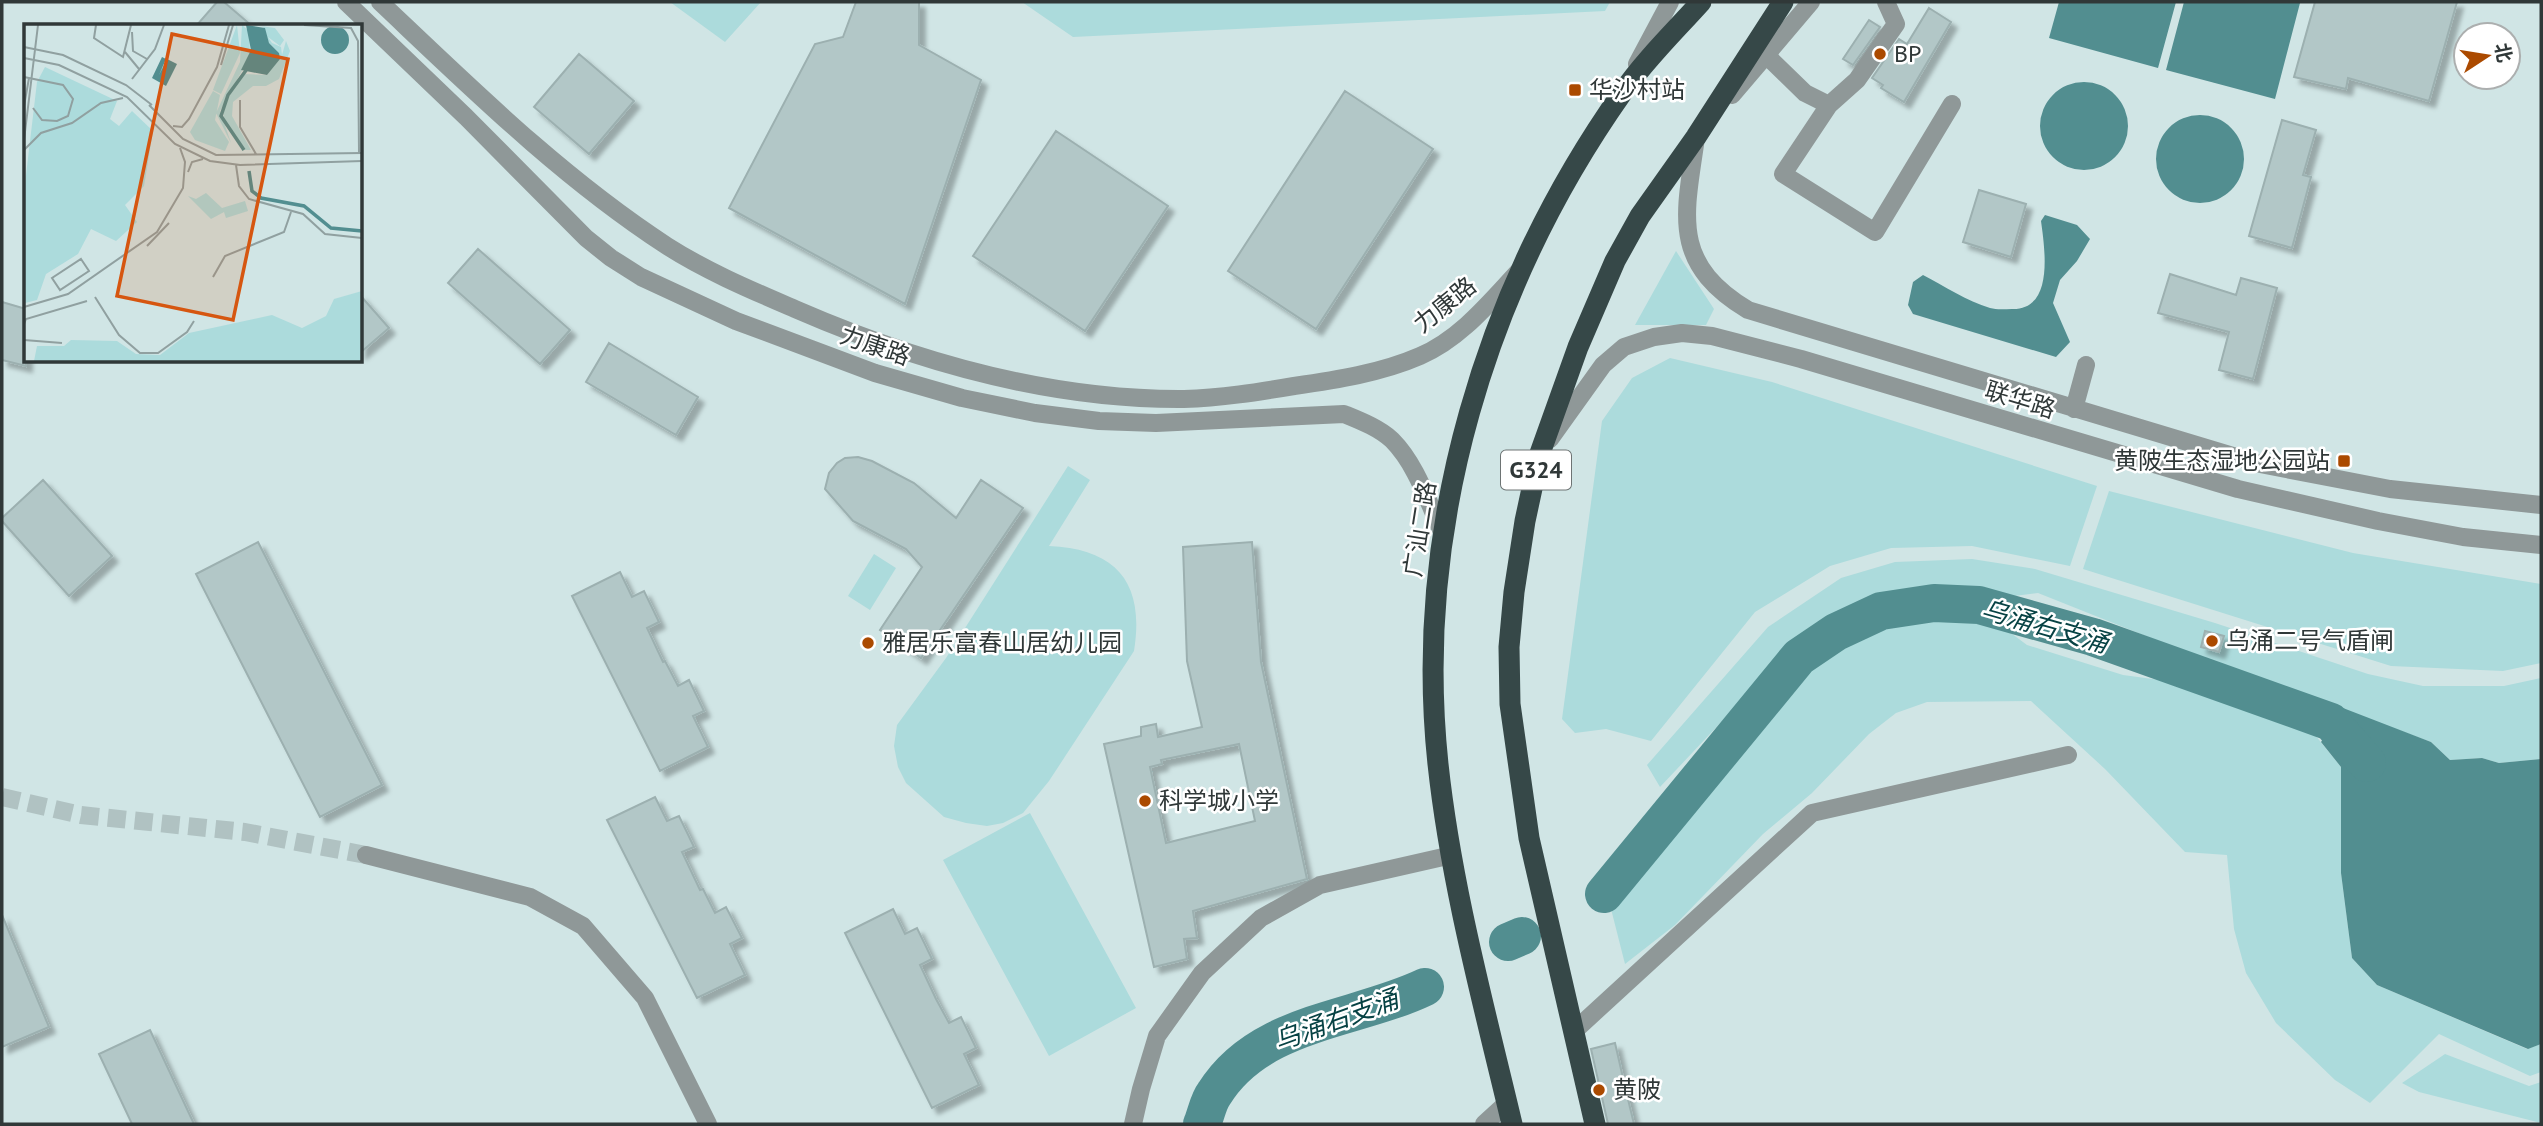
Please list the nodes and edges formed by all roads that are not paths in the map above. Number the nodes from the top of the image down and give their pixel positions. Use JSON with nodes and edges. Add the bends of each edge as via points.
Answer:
{"nodes":[{"id":1,"x":346,"y":2,"type":"edge"},
{"id":2,"x":380,"y":2,"type":"edge"},
{"id":3,"x":1670,"y":2,"type":"edge"},
{"id":4,"x":1701,"y":2,"type":"edge"},
{"id":5,"x":1783,"y":2,"type":"edge"},
{"id":6,"x":1811,"y":2,"type":"edge"},
{"id":7,"x":1886,"y":2,"type":"edge"},
{"id":8,"x":1766,"y":55,"type":"junction"},
{"id":9,"x":1624,"y":90,"type":"junction"},
{"id":10,"x":1952,"y":104,"type":"dead end"},
{"id":11,"x":1829,"y":105,"type":"junction"},
{"id":12,"x":1696,"y":137,"type":"junction"},
{"id":13,"x":1521,"y":270,"type":"junction"},
{"id":14,"x":2087,"y":365,"type":"dead end"},
{"id":15,"x":2074,"y":409,"type":"junction"},
{"id":16,"x":1538,"y":456,"type":"junction"},
{"id":17,"x":2541,"y":505,"type":"edge"},
{"id":18,"x":1444,"y":537,"type":"junction"},
{"id":19,"x":2541,"y":545,"type":"edge"},
{"id":20,"x":2068,"y":755,"type":"dead end"},
{"id":21,"x":366,"y":855,"type":"tunnel mouth"},
{"id":22,"x":1452,"y":855,"type":"junction"},
{"id":23,"x":1573,"y":1032,"type":"junction"},
{"id":24,"x":1509,"y":1114,"type":"edge"},
{"id":25,"x":708,"y":1124,"type":"edge"},
{"id":26,"x":1133,"y":1124,"type":"edge"},
{"id":27,"x":1484,"y":1124,"type":"edge"},
{"id":28,"x":1595,"y":1124,"type":"edge"}],
"edges":[{"from":1,"to":18,"type":"street","name":"力康路","via":[[586,238],[611,258],[672,292],[875,373],[998,407],[1099,421],[1156,423],[1345,414],[1392,440],[1409,463]]},
{"from":2,"to":13,"type":"street","name":"力康路","via":[[538,149],[668,247],[811,316],[909,354],[985,374],[1137,398],[1187,399],[1327,381],[1381,369],[1444,343]]},
{"from":3,"to":9,"type":"street"},
{"from":4,"to":9,"type":"highway","name":"广汕二路"},
{"from":5,"to":12,"type":"highway","number":"G324"},
{"from":6,"to":8,"type":"street"},
{"from":7,"to":11,"type":"street","via":[[1896,24],[1857,80]]},
{"from":8,"to":11,"type":"street","via":[[1805,93]]},
{"from":8,"to":12,"type":"street"},
{"from":9,"to":13,"type":"highway","name":"广汕二路","via":[[1559,190]]},
{"from":10,"to":11,"type":"street","via":[[1875,232],[1783,174]]},
{"from":12,"to":15,"type":"street","name":"联华路","via":[[1685,216],[1689,241],[1702,269],[1722,294],[1748,310]]},
{"from":12,"to":16,"type":"highway","number":"G324","via":[[1640,216],[1615,261]]},
{"from":13,"to":18,"type":"highway","name":"广汕二路","via":[[1489,346],[1471,407]]},
{"from":14,"to":15,"type":"street"},
{"from":15,"to":17,"type":"street","name":"联华路","via":[[2260,464],[2389,489]]},
{"from":16,"to":19,"type":"street","name":"联华路","via":[[1603,365],[1624,347],[1682,333],[1801,359],[2251,492],[2390,524]]},
{"from":16,"to":23,"type":"highway","number":"G324","via":[[1514,592],[1510,704],[1529,838]]},
{"from":18,"to":22,"type":"highway","name":"广汕二路","via":[[1436,598],[1434,709]]},
{"from":20,"to":23,"type":"street","via":[[1812,813]]},
{"from":21,"to":25,"type":"street","via":[[530,897],[583,926],[645,998]]},
{"from":22,"to":24,"type":"highway","name":"广汕二路"},
{"from":22,"to":26,"type":"street","via":[[1320,885],[1261,918],[1202,973],[1157,1036]]},
{"from":23,"to":28,"type":"highway","number":"G324"},
{"from":24,"to":27,"type":"street"}]}
